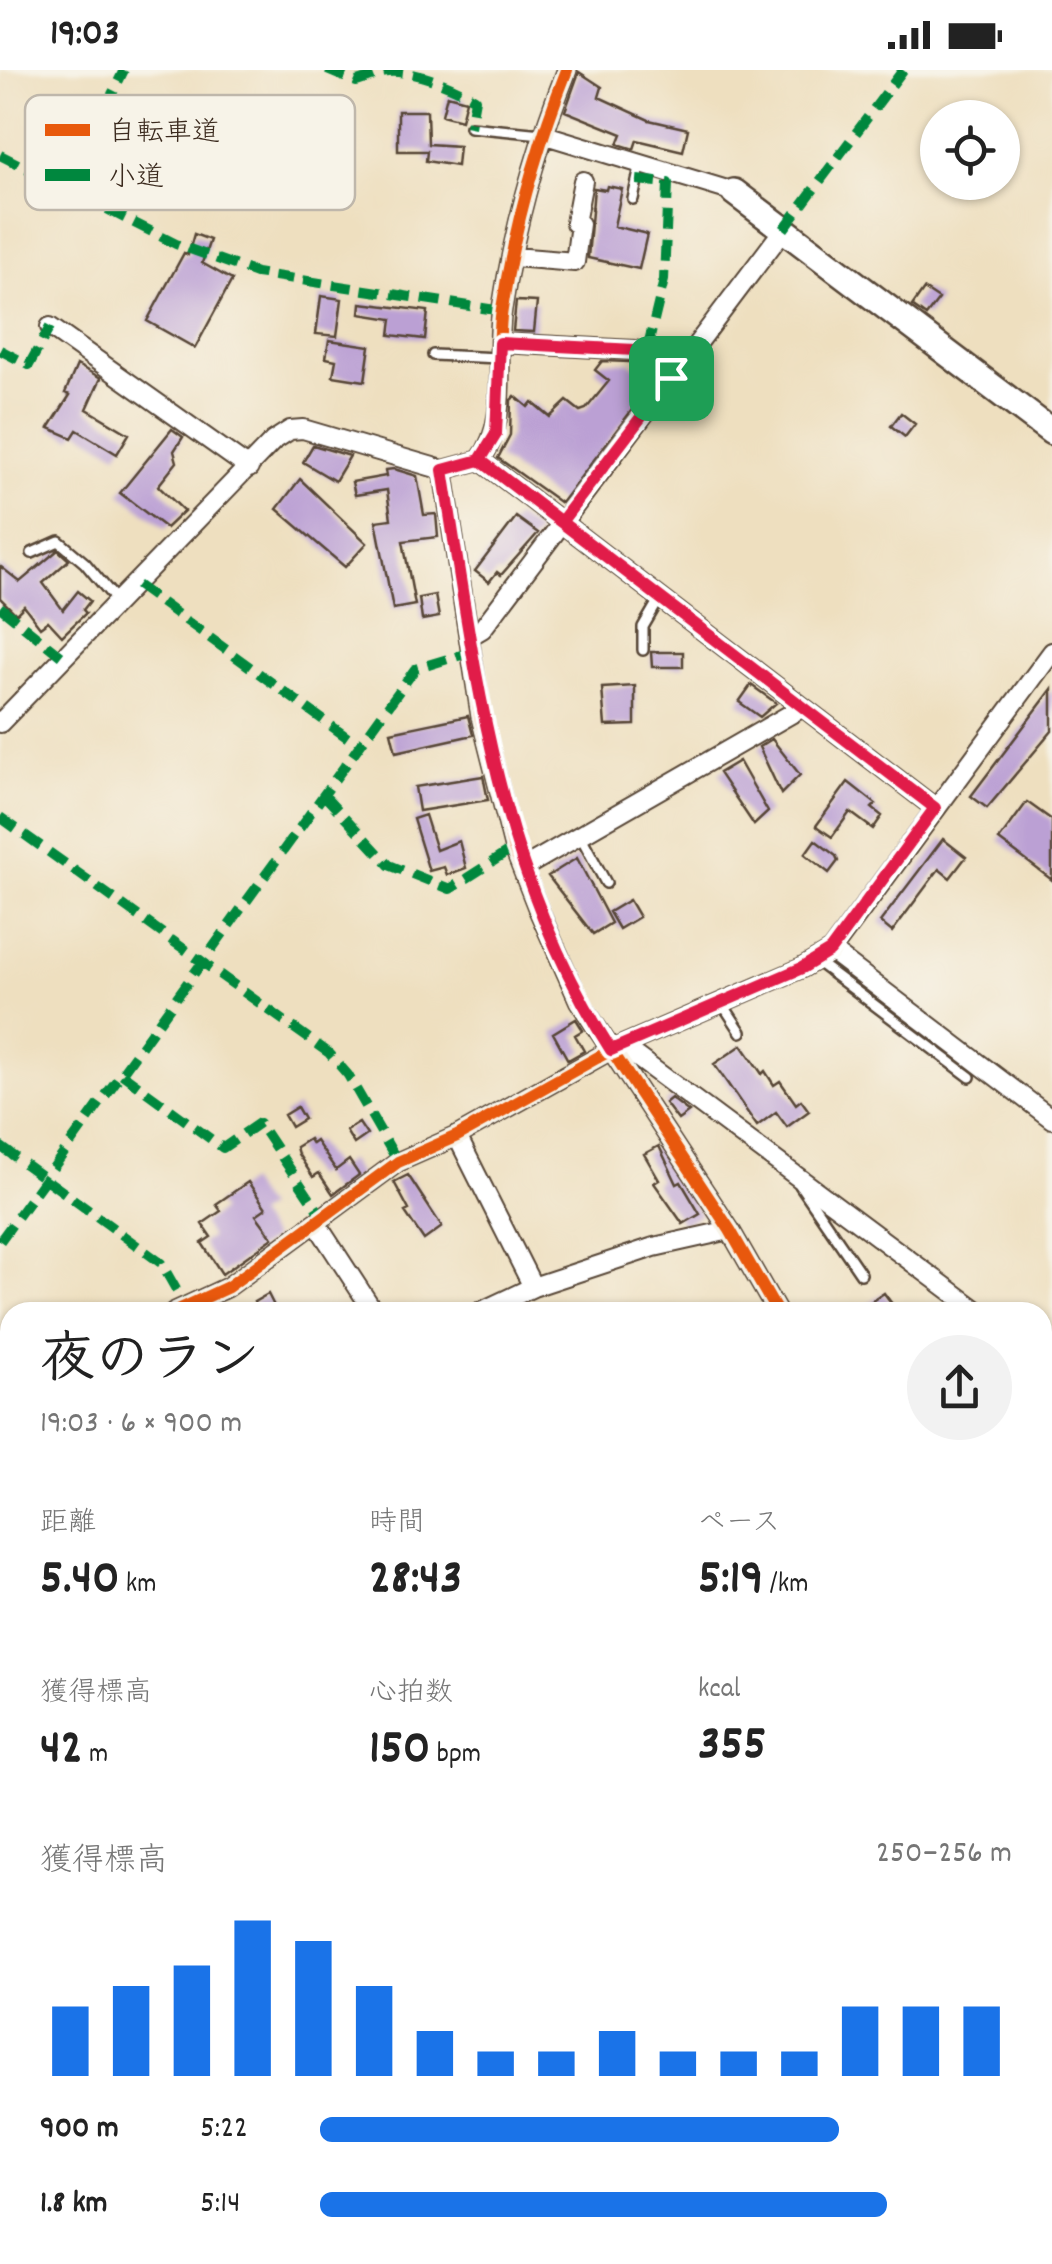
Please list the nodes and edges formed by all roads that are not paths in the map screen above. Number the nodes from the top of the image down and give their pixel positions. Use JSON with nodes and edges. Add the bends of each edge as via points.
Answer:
{"nodes":[{"id":1,"x":566,"y":70,"type":"edge"},
{"id":2,"x":470,"y":126,"type":"dead end"},
{"id":3,"x":542,"y":134,"type":"junction"},
{"id":4,"x":641,"y":162,"type":"junction"},
{"id":5,"x":583,"y":181,"type":"dead end"},
{"id":6,"x":734,"y":192,"type":"joint"},
{"id":7,"x":632,"y":200,"type":"dead end"},
{"id":8,"x":784,"y":229,"type":"junction"},
{"id":9,"x":514,"y":257,"type":"junction"},
{"id":10,"x":50,"y":327,"type":"dead end"},
{"id":11,"x":500,"y":350,"type":"junction"},
{"id":12,"x":432,"y":355,"type":"dead end"},
{"id":13,"x":671,"y":378,"type":"junction"},
{"id":14,"x":1052,"y":432,"type":"edge"},
{"id":15,"x":480,"y":460,"type":"junction"},
{"id":16,"x":248,"y":468,"type":"junction"},
{"id":17,"x":443,"y":470,"type":"junction"},
{"id":18,"x":561,"y":522,"type":"junction"},
{"id":19,"x":32,"y":553,"type":"dead end"},
{"id":20,"x":660,"y":598,"type":"junction"},
{"id":21,"x":116,"y":600,"type":"junction"},
{"id":22,"x":470,"y":636,"type":"junction"},
{"id":23,"x":643,"y":650,"type":"dead end"},
{"id":24,"x":1052,"y":652,"type":"edge"},
{"id":25,"x":804,"y":708,"type":"junction"},
{"id":26,"x":0,"y":723,"type":"edge"},
{"id":27,"x":935,"y":808,"type":"junction"},
{"id":28,"x":580,"y":834,"type":"junction"},
{"id":29,"x":523,"y":868,"type":"junction"},
{"id":30,"x":606,"y":883,"type":"dead end"},
{"id":31,"x":823,"y":955,"type":"junction"},
{"id":32,"x":722,"y":1004,"type":"junction"},
{"id":33,"x":741,"y":1032,"type":"dead end"},
{"id":34,"x":616,"y":1048,"type":"junction"},
{"id":35,"x":970,"y":1077,"type":"dead end"},
{"id":36,"x":1052,"y":1119,"type":"edge"},
{"id":37,"x":458,"y":1136,"type":"junction"},
{"id":38,"x":791,"y":1172,"type":"junction"},
{"id":39,"x":316,"y":1223,"type":"junction"},
{"id":40,"x":730,"y":1230,"type":"junction"},
{"id":41,"x":861,"y":1274,"type":"dead end"},
{"id":42,"x":532,"y":1287,"type":"junction"},
{"id":43,"x":196,"y":1302,"type":"edge"},
{"id":44,"x":367,"y":1302,"type":"edge"},
{"id":45,"x":501,"y":1302,"type":"edge"},
{"id":46,"x":772,"y":1302,"type":"edge"},
{"id":47,"x":961,"y":1302,"type":"edge"}],
"edges":[{"from":1,"to":3,"type":"street"},
{"from":2,"to":3,"type":"lane"},
{"from":3,"to":4,"type":"street"},
{"from":3,"to":9,"type":"street"},
{"from":4,"to":6,"type":"street"},
{"from":4,"to":7,"type":"lane"},
{"from":5,"to":9,"type":"street","via":[[575,262]]},
{"from":6,"to":8,"type":"street"},
{"from":8,"to":13,"type":"street"},
{"from":8,"to":14,"type":"street"},
{"from":9,"to":11,"type":"street"},
{"from":10,"to":16,"type":"street"},
{"from":11,"to":12,"type":"lane"},
{"from":11,"to":13,"type":"street","via":[[635,350]]},
{"from":11,"to":15,"type":"street","via":[[496,434]]},
{"from":13,"to":18,"type":"street"},
{"from":15,"to":17,"type":"street"},
{"from":15,"to":18,"type":"street"},
{"from":16,"to":17,"type":"street","via":[[273,441],[303,429]]},
{"from":16,"to":21,"type":"street"},
{"from":17,"to":22,"type":"street"},
{"from":18,"to":20,"type":"street"},
{"from":18,"to":22,"type":"street","via":[[482,629]]},
{"from":19,"to":21,"type":"lane","via":[[59,541]]},
{"from":20,"to":23,"type":"lane","via":[[643,627]]},
{"from":20,"to":25,"type":"street"},
{"from":21,"to":26,"type":"street"},
{"from":22,"to":29,"type":"street","via":[[482,717]]},
{"from":24,"to":27,"type":"street"},
{"from":25,"to":27,"type":"street"},
{"from":25,"to":28,"type":"street"},
{"from":27,"to":31,"type":"street"},
{"from":28,"to":29,"type":"street"},
{"from":28,"to":30,"type":"lane"},
{"from":29,"to":34,"type":"street","via":[[580,1000]]},
{"from":31,"to":32,"type":"street"},
{"from":31,"to":35,"type":"lane"},
{"from":31,"to":36,"type":"street"},
{"from":32,"to":33,"type":"lane"},
{"from":32,"to":34,"type":"street"},
{"from":34,"to":37,"type":"street"},
{"from":34,"to":38,"type":"street"},
{"from":34,"to":40,"type":"street"},
{"from":37,"to":39,"type":"street","via":[[379,1174]]},
{"from":37,"to":42,"type":"street"},
{"from":38,"to":41,"type":"lane"},
{"from":38,"to":47,"type":"street"},
{"from":39,"to":43,"type":"street","via":[[228,1288]]},
{"from":39,"to":44,"type":"street"},
{"from":40,"to":42,"type":"street"},
{"from":40,"to":46,"type":"street"},
{"from":42,"to":45,"type":"street"}]}
